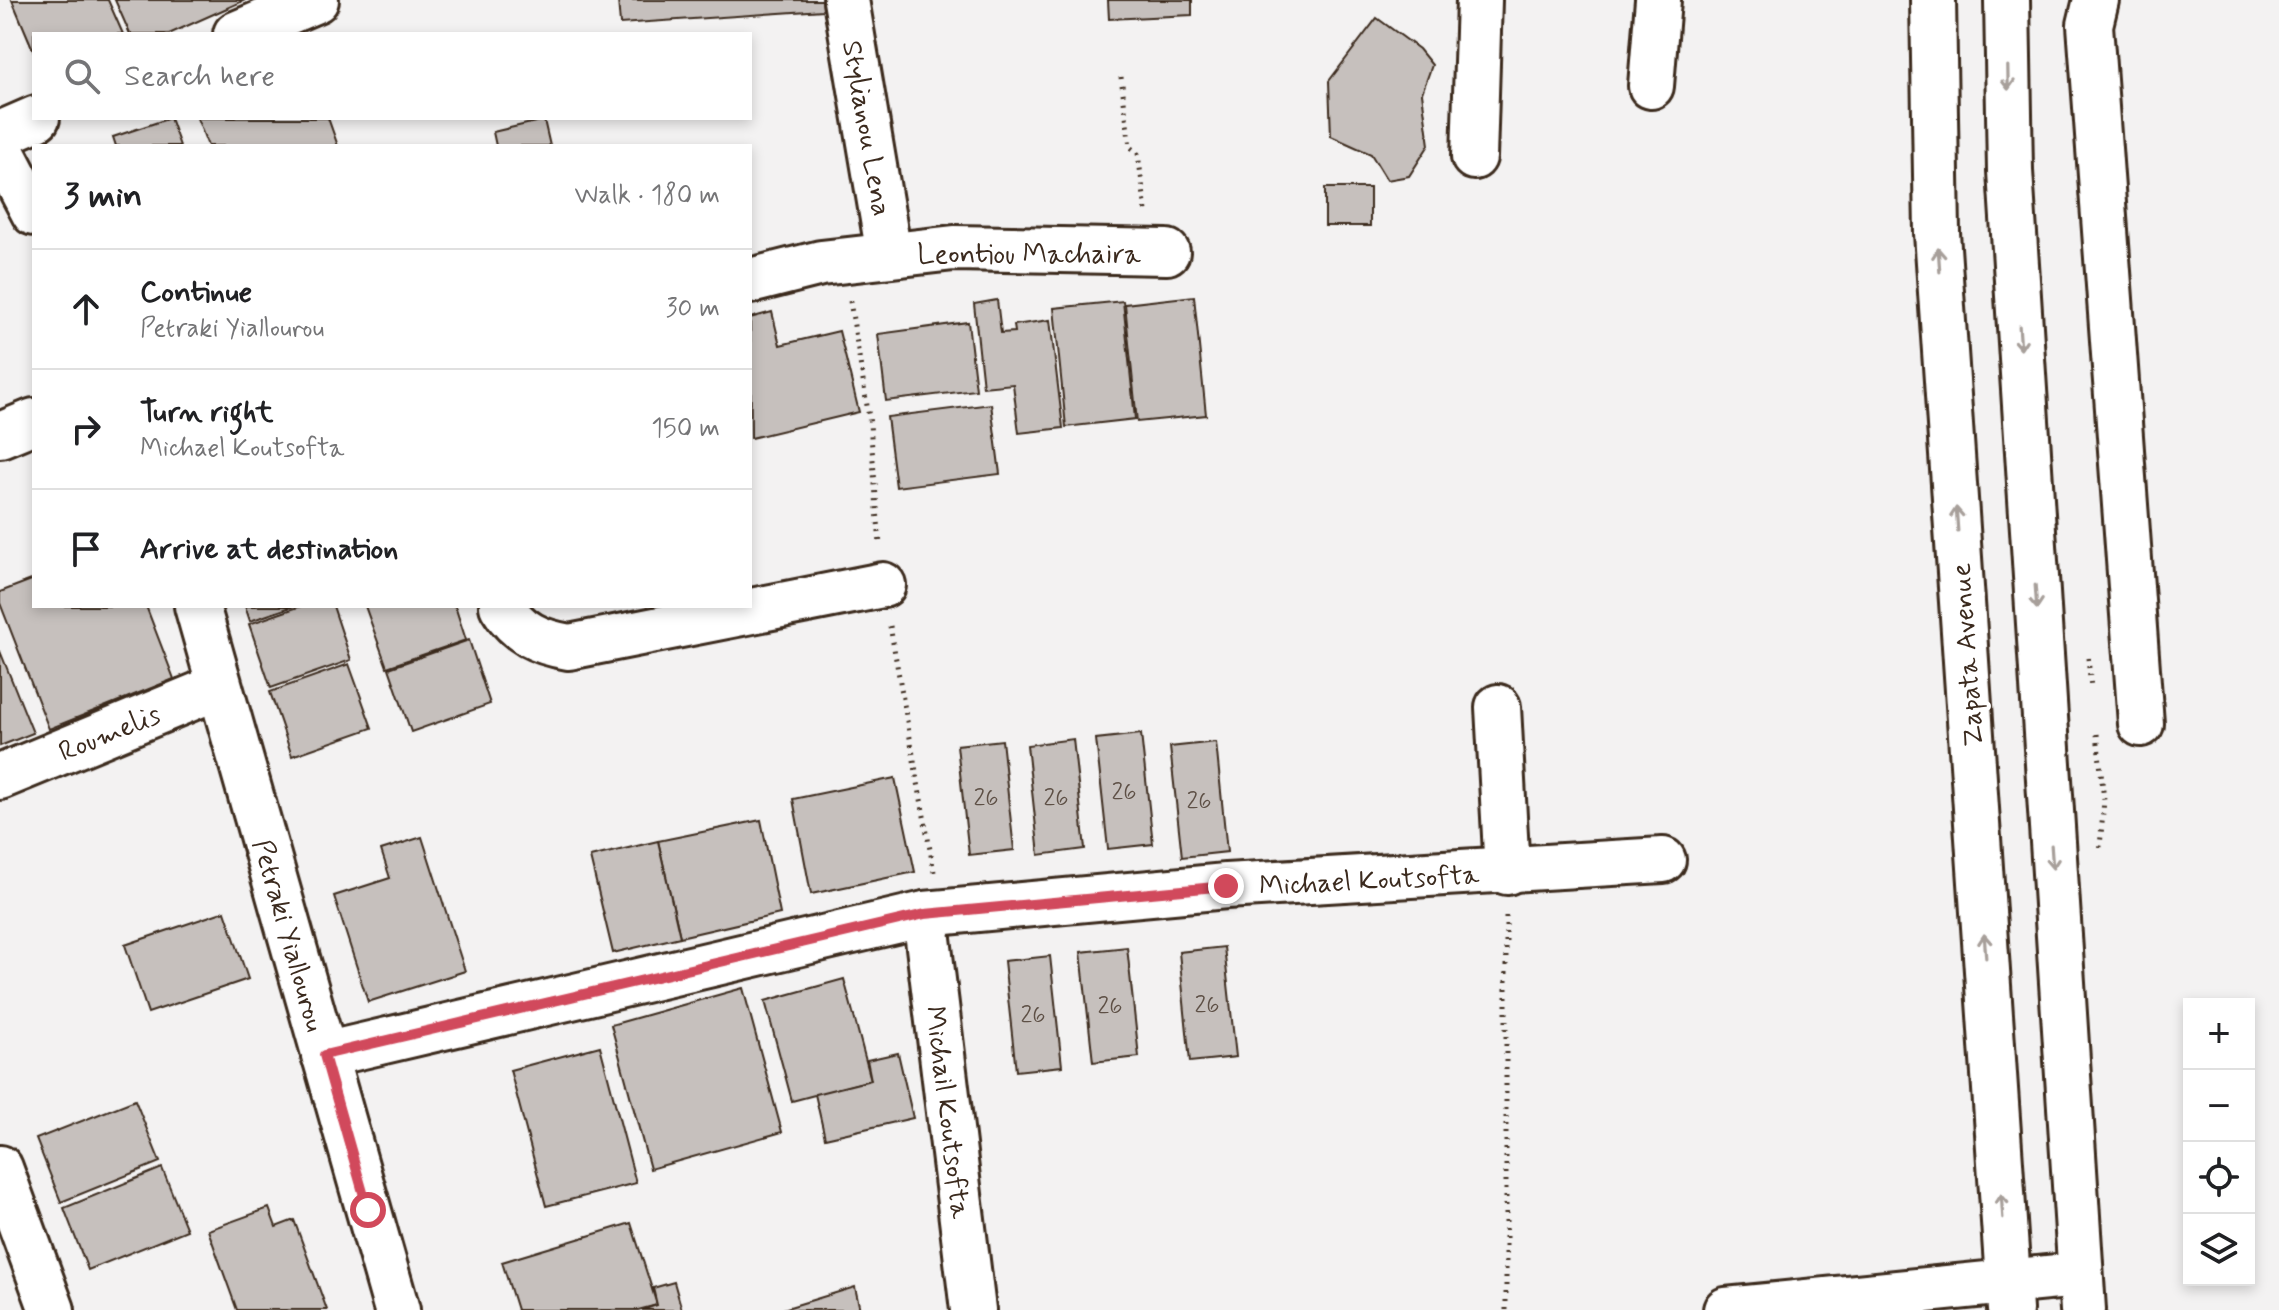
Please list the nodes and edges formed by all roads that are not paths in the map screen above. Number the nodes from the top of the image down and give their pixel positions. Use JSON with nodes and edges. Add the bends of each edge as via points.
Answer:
{"nodes":[{"id":1,"x":316,"y":0,"type":"edge"},
{"id":2,"x":846,"y":0,"type":"edge"},
{"id":3,"x":1479,"y":0,"type":"edge"},
{"id":4,"x":1658,"y":0,"type":"edge"},
{"id":5,"x":1933,"y":0,"type":"edge"},
{"id":6,"x":2007,"y":0,"type":"edge"},
{"id":7,"x":2096,"y":0,"type":"edge"},
{"id":8,"x":241,"y":32,"type":"edge"},
{"id":9,"x":1651,"y":86,"type":"dead end"},
{"id":10,"x":32,"y":120,"type":"edge"},
{"id":11,"x":0,"y":134,"type":"edge"},
{"id":12,"x":0,"y":148,"type":"edge"},
{"id":13,"x":1474,"y":157,"type":"dead end"},
{"id":14,"x":32,"y":209,"type":"edge"},
{"id":15,"x":1159,"y":252,"type":"road end"},
{"id":16,"x":889,"y":255,"type":"junction"},
{"id":17,"x":752,"y":281,"type":"edge"},
{"id":18,"x":32,"y":422,"type":"edge"},
{"id":19,"x":0,"y":435,"type":"edge"},
{"id":20,"x":883,"y":585,"type":"road end"},
{"id":21,"x":198,"y":608,"type":"edge"},
{"id":22,"x":503,"y":608,"type":"edge"},
{"id":23,"x":218,"y":687,"type":"junction"},
{"id":24,"x":1498,"y":707,"type":"dead end"},
{"id":25,"x":2141,"y":724,"type":"dead end"},
{"id":26,"x":0,"y":777,"type":"edge"},
{"id":27,"x":1663,"y":860,"type":"dead end"},
{"id":28,"x":1507,"y":872,"type":"junction"},
{"id":29,"x":933,"y":914,"type":"junction"},
{"id":30,"x":324,"y":1055,"type":"junction"},
{"id":31,"x":0,"y":1168,"type":"edge"},
{"id":32,"x":2080,"y":1293,"type":"edge"},
{"id":33,"x":2009,"y":1297,"type":"edge"},
{"id":34,"x":52,"y":1310,"type":"edge"},
{"id":35,"x":397,"y":1310,"type":"edge"},
{"id":36,"x":973,"y":1310,"type":"edge"},
{"id":37,"x":1726,"y":1310,"type":"edge"}],
"edges":[{"from":1,"to":8,"type":"street"},
{"from":2,"to":16,"type":"street","name":"Stylianou Lena"},
{"from":3,"to":13,"type":"street"},
{"from":4,"to":9,"type":"street"},
{"from":33,"to":5,"type":"street","name":"Zapata Avenue","one_way":true,"via":[[1937,233]]},
{"from":6,"to":32,"type":"street","one_way":true,"via":[[2010,171]]},
{"from":7,"to":25,"type":"street","via":[[2090,25]]},
{"from":10,"to":11,"type":"street"},
{"from":12,"to":14,"type":"street"},
{"from":15,"to":16,"type":"street","name":"Leontiou Machaira","via":[[954,248]]},
{"from":16,"to":17,"type":"street","name":"Leontiou Machaira"},
{"from":18,"to":19,"type":"street"},
{"from":20,"to":22,"type":"street","via":[[569,647],[538,642]]},
{"from":21,"to":23,"type":"street","name":"Petraki Yiallourou"},
{"from":23,"to":26,"type":"street","name":"Roumelis"},
{"from":23,"to":30,"type":"street","name":"Petraki Yiallourou"},
{"from":24,"to":28,"type":"street"},
{"from":27,"to":28,"type":"street","name":"Michael Koutsofta"},
{"from":28,"to":29,"type":"street","name":"Michael Koutsofta","via":[[1226,886]]},
{"from":29,"to":30,"type":"street","name":"Michael Koutsofta"},
{"from":29,"to":36,"type":"street","name":"Michail Koutsofta"},
{"from":30,"to":35,"type":"street","name":"Petraki Yiallourou"},
{"from":31,"to":34,"type":"street"},
{"from":32,"to":33,"type":"street"},
{"from":33,"to":37,"type":"street"}]}
